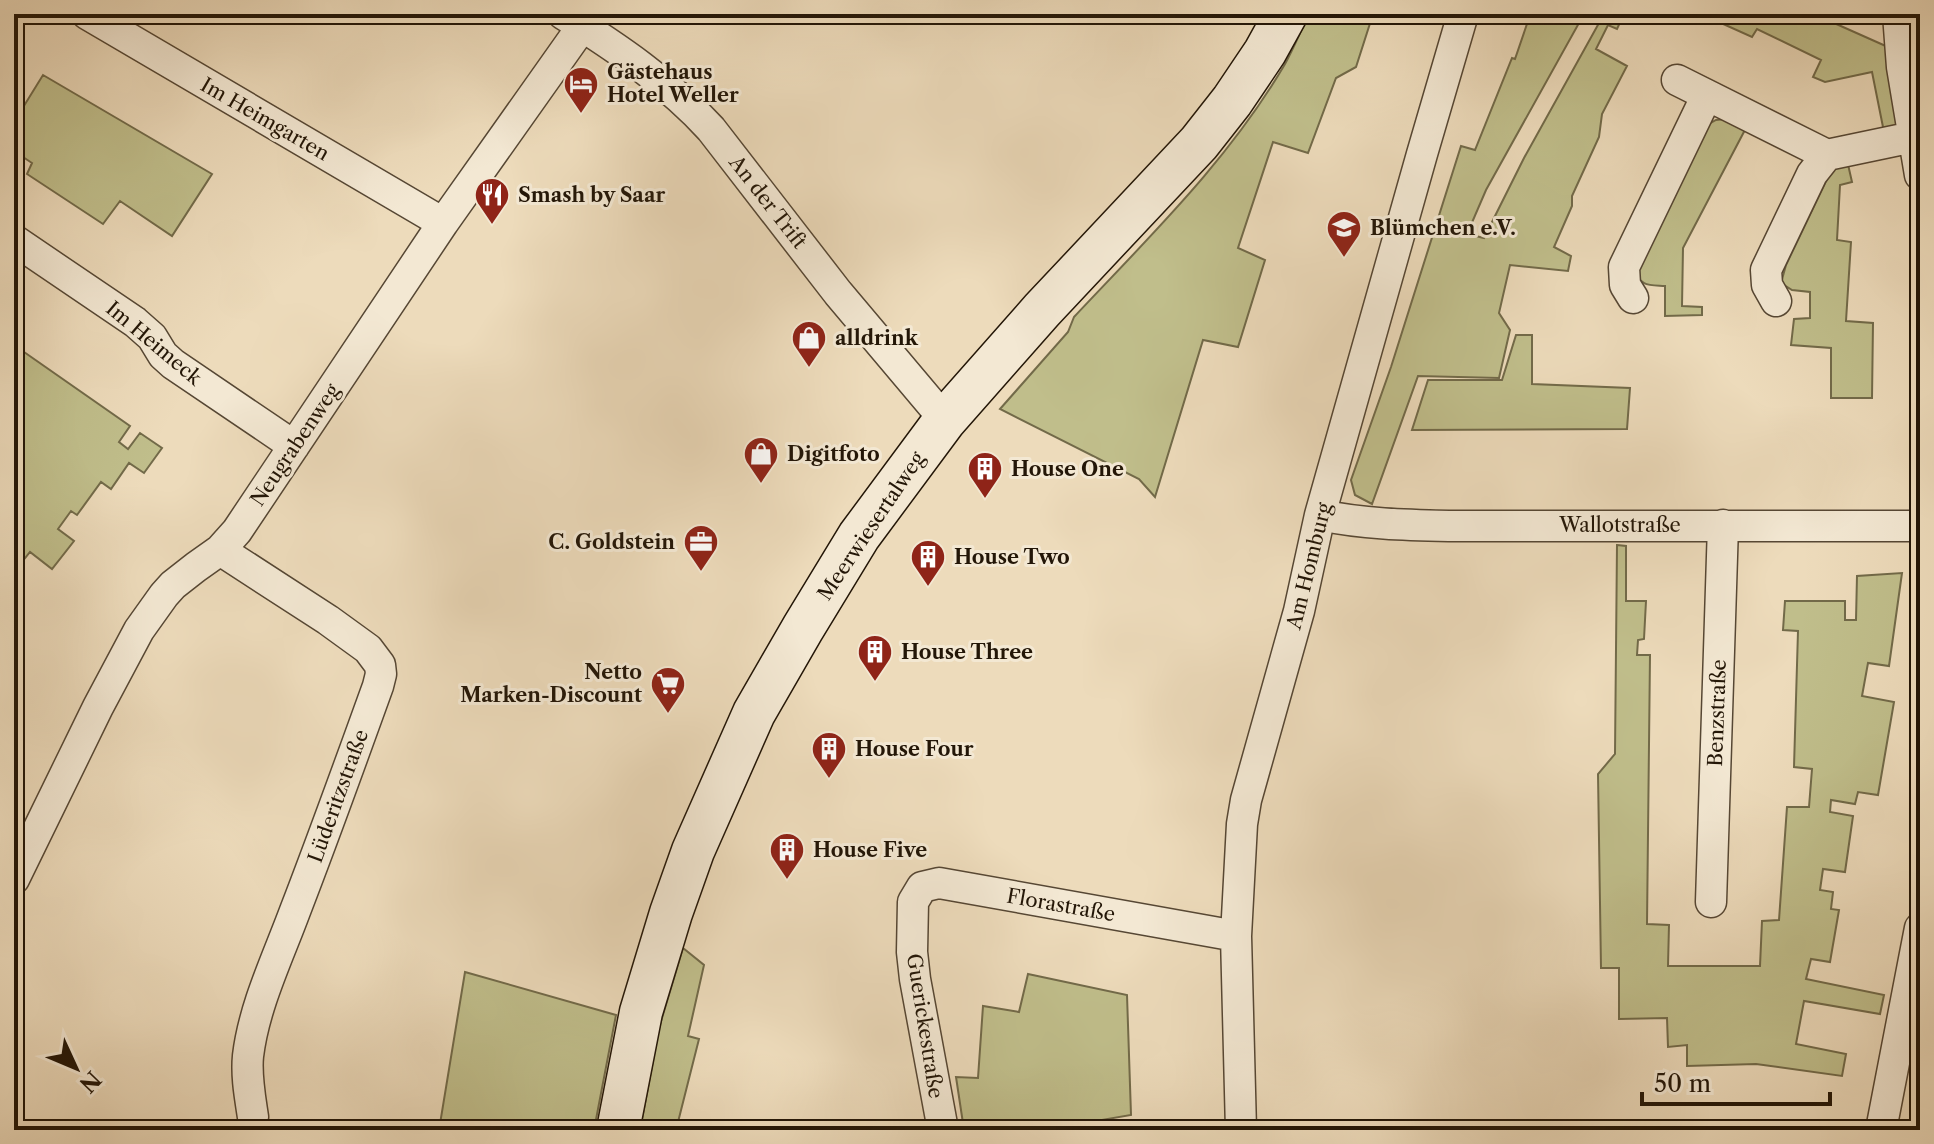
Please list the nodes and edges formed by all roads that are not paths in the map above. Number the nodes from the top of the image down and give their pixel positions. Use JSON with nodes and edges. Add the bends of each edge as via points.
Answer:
{"nodes":[{"id":1,"x":87,"y":14,"type":"edge"},
{"id":2,"x":1286,"y":14,"type":"edge"},
{"id":3,"x":1463,"y":14,"type":"edge"},
{"id":4,"x":1898,"y":14,"type":"edge"},
{"id":5,"x":579,"y":18,"type":"edge"},
{"id":6,"x":1677,"y":80,"type":"dead end"},
{"id":7,"x":1707,"y":95,"type":"junction"},
{"id":8,"x":1913,"y":137,"type":"junction"},
{"id":9,"x":1827,"y":155,"type":"junction"},
{"id":10,"x":1920,"y":175,"type":"edge"},
{"id":11,"x":443,"y":223,"type":"junction"},
{"id":12,"x":14,"y":240,"type":"edge"},
{"id":13,"x":1633,"y":298,"type":"dead end"},
{"id":14,"x":1776,"y":301,"type":"dead end"},
{"id":15,"x":945,"y":420,"type":"junction"},
{"id":16,"x":294,"y":446,"type":"junction"},
{"id":17,"x":1320,"y":515,"type":"junction"},
{"id":18,"x":1723,"y":525,"type":"junction"},
{"id":19,"x":1920,"y":526,"type":"edge"},
{"id":20,"x":220,"y":550,"type":"junction"},
{"id":21,"x":14,"y":879,"type":"edge"},
{"id":22,"x":1711,"y":902,"type":"dead end"},
{"id":23,"x":911,"y":921,"type":"joint"},
{"id":24,"x":1920,"y":928,"type":"edge"},
{"id":25,"x":1236,"y":936,"type":"junction"},
{"id":26,"x":253,"y":1117,"type":"dead end"},
{"id":27,"x":618,"y":1130,"type":"edge"},
{"id":28,"x":943,"y":1130,"type":"edge"},
{"id":29,"x":1241,"y":1130,"type":"edge"},
{"id":30,"x":1881,"y":1130,"type":"edge"}],
"edges":[{"from":1,"to":11,"type":"street","name":"Im Heimgarten"},
{"from":2,"to":15,"type":"main road","name":"Meerwiesertalweg","via":[[1199,143]]},
{"from":3,"to":17,"type":"street","name":"Am Homburg"},
{"from":4,"to":8,"type":"street"},
{"from":5,"to":11,"type":"street","name":"Neugrabenweg"},
{"from":5,"to":15,"type":"street","name":"An der Trift","via":[[711,129]]},
{"from":6,"to":7,"type":"street"},
{"from":7,"to":9,"type":"street"},
{"from":7,"to":13,"type":"street","via":[[1624,267],[1625,285]]},
{"from":8,"to":9,"type":"street"},
{"from":8,"to":10,"type":"street"},
{"from":9,"to":14,"type":"street","via":[[1812,174],[1766,270]]},
{"from":11,"to":16,"type":"street","name":"Neugrabenweg"},
{"from":12,"to":16,"type":"street","name":"Im Heimeck","via":[[135,322],[185,373]]},
{"from":15,"to":27,"type":"main road","name":"Meerwiesertalweg","via":[[859,536],[754,713],[671,913],[641,1012]]},
{"from":16,"to":20,"type":"street","name":"Neugrabenweg"},
{"from":17,"to":18,"type":"street","name":"Wallotstraße","via":[[1378,524]]},
{"from":17,"to":25,"type":"street","name":"Am Homburg","via":[[1246,800]]},
{"from":18,"to":19,"type":"street","name":"Wallotstraße"},
{"from":18,"to":22,"type":"street","name":"Benzstraße"},
{"from":20,"to":21,"type":"street","name":"Neugrabenweg","via":[[173,585],[139,630]]},
{"from":20,"to":26,"type":"street","name":"Lüderitzstraße","via":[[368,649],[381,674],[253,1028],[247,1076]]},
{"from":23,"to":25,"type":"street","name":"Florastraße","via":[[922,887],[939,883]]},
{"from":23,"to":28,"type":"street","name":"Guerickestraße","via":[[915,979]]},
{"from":24,"to":30,"type":"street"},
{"from":25,"to":29,"type":"street","name":"Am Homburg"}]}
